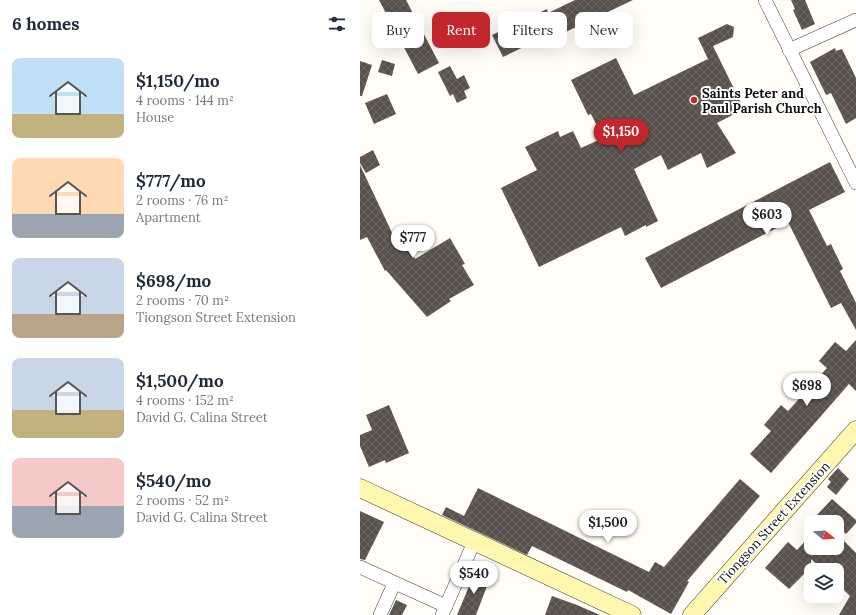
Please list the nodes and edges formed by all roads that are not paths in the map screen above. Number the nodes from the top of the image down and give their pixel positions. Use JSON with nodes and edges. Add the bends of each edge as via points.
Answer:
{"nodes":[{"id":1,"x":765,"y":0,"type":"edge"},
{"id":2,"x":856,"y":20,"type":"edge"},
{"id":3,"x":789,"y":50,"type":"junction"},
{"id":4,"x":856,"y":183,"type":"edge"},
{"id":5,"x":856,"y":430,"type":"edge"},
{"id":6,"x":360,"y":488,"type":"edge"},
{"id":7,"x":474,"y":542,"type":"junction"},
{"id":8,"x":360,"y":567,"type":"edge"},
{"id":9,"x":394,"y":584,"type":"junction"},
{"id":10,"x":444,"y":611,"type":"edge"},
{"id":11,"x":380,"y":615,"type":"edge"},
{"id":12,"x":632,"y":615,"type":"edge"},
{"id":13,"x":692,"y":615,"type":"edge"}],
"edges":[{"from":1,"to":3,"type":"street"},
{"from":2,"to":3,"type":"street"},
{"from":3,"to":4,"type":"street"},
{"from":5,"to":13,"type":"street","name":"Tiongson Street Extension"},
{"from":6,"to":7,"type":"street"},
{"from":7,"to":10,"type":"street"},
{"from":7,"to":12,"type":"street"},
{"from":8,"to":9,"type":"street"},
{"from":9,"to":10,"type":"street"},
{"from":9,"to":11,"type":"street"}]}
